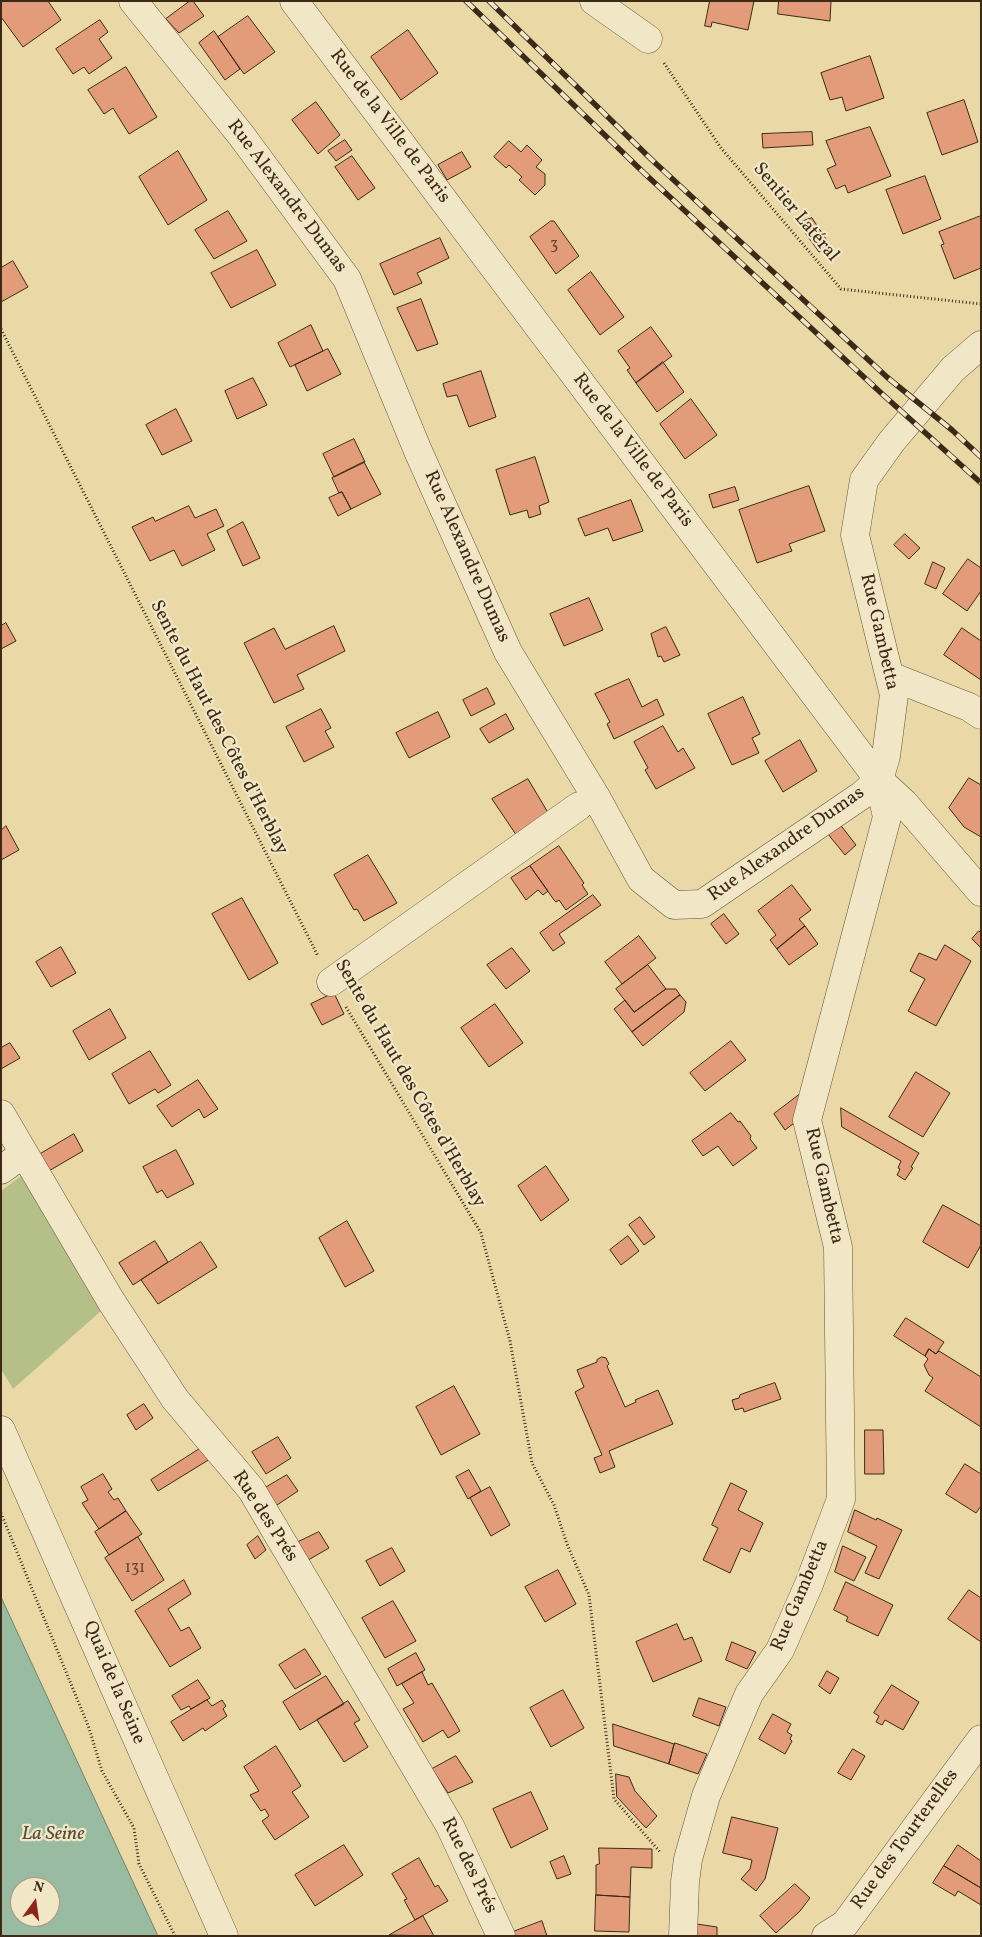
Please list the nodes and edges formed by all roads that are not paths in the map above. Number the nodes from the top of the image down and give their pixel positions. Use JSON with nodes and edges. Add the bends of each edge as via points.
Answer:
{"nodes":[{"id":1,"x":133,"y":1,"type":"edge"},
{"id":2,"x":294,"y":1,"type":"edge"},
{"id":3,"x":594,"y":1,"type":"edge"},
{"id":4,"x":648,"y":39,"type":"road end"},
{"id":5,"x":981,"y":345,"type":"edge"},
{"id":6,"x":890,"y":676,"type":"junction"},
{"id":7,"x":981,"y":715,"type":"edge"},
{"id":8,"x":880,"y":780,"type":"junction"},
{"id":9,"x":579,"y":806,"type":"dead end"},
{"id":10,"x":981,"y":892,"type":"edge"},
{"id":11,"x":331,"y":982,"type":"road end"},
{"id":12,"x":1,"y":1114,"type":"edge"},
{"id":13,"x":24,"y":1154,"type":"junction"},
{"id":14,"x":1,"y":1170,"type":"edge"},
{"id":15,"x":1,"y":1430,"type":"edge"},
{"id":16,"x":981,"y":1739,"type":"edge"},
{"id":17,"x":224,"y":1936,"type":"edge"},
{"id":18,"x":501,"y":1936,"type":"edge"},
{"id":19,"x":683,"y":1936,"type":"edge"},
{"id":20,"x":826,"y":1936,"type":"edge"}],
"edges":[{"from":1,"to":8,"type":"street","name":"Rue Alexandre Dumas","via":[[240,135],[347,279],[418,451],[508,652],[596,797],[640,879],[674,905],[702,904]]},
{"from":2,"to":8,"type":"street","name":"Rue de la Ville de Paris"},
{"from":3,"to":4,"type":"street"},
{"from":5,"to":6,"type":"street","name":"Rue Gambetta","via":[[953,369],[892,441],[864,480],[855,535]]},
{"from":6,"to":7,"type":"street","via":[[969,707]]},
{"from":6,"to":8,"type":"street","name":"Rue Gambetta","via":[[894,695]]},
{"from":8,"to":10,"type":"street","name":"Rue de la Ville de Paris"},
{"from":8,"to":19,"type":"street","name":"Rue Gambetta","via":[[887,817],[807,1120],[838,1247],[841,1499],[780,1650],[749,1694],[706,1796],[688,1859]]},
{"from":9,"to":11,"type":"street"},
{"from":12,"to":13,"type":"street","name":"Rue des Prés"},
{"from":13,"to":14,"type":"street"},
{"from":13,"to":18,"type":"street","name":"Rue des Prés","via":[[111,1301],[175,1399],[251,1489],[450,1826]]},
{"from":15,"to":17,"type":"street","name":"Quai de la Seine"},
{"from":16,"to":20,"type":"street","name":"Rue des Tourterelles","via":[[845,1924]]}]}
